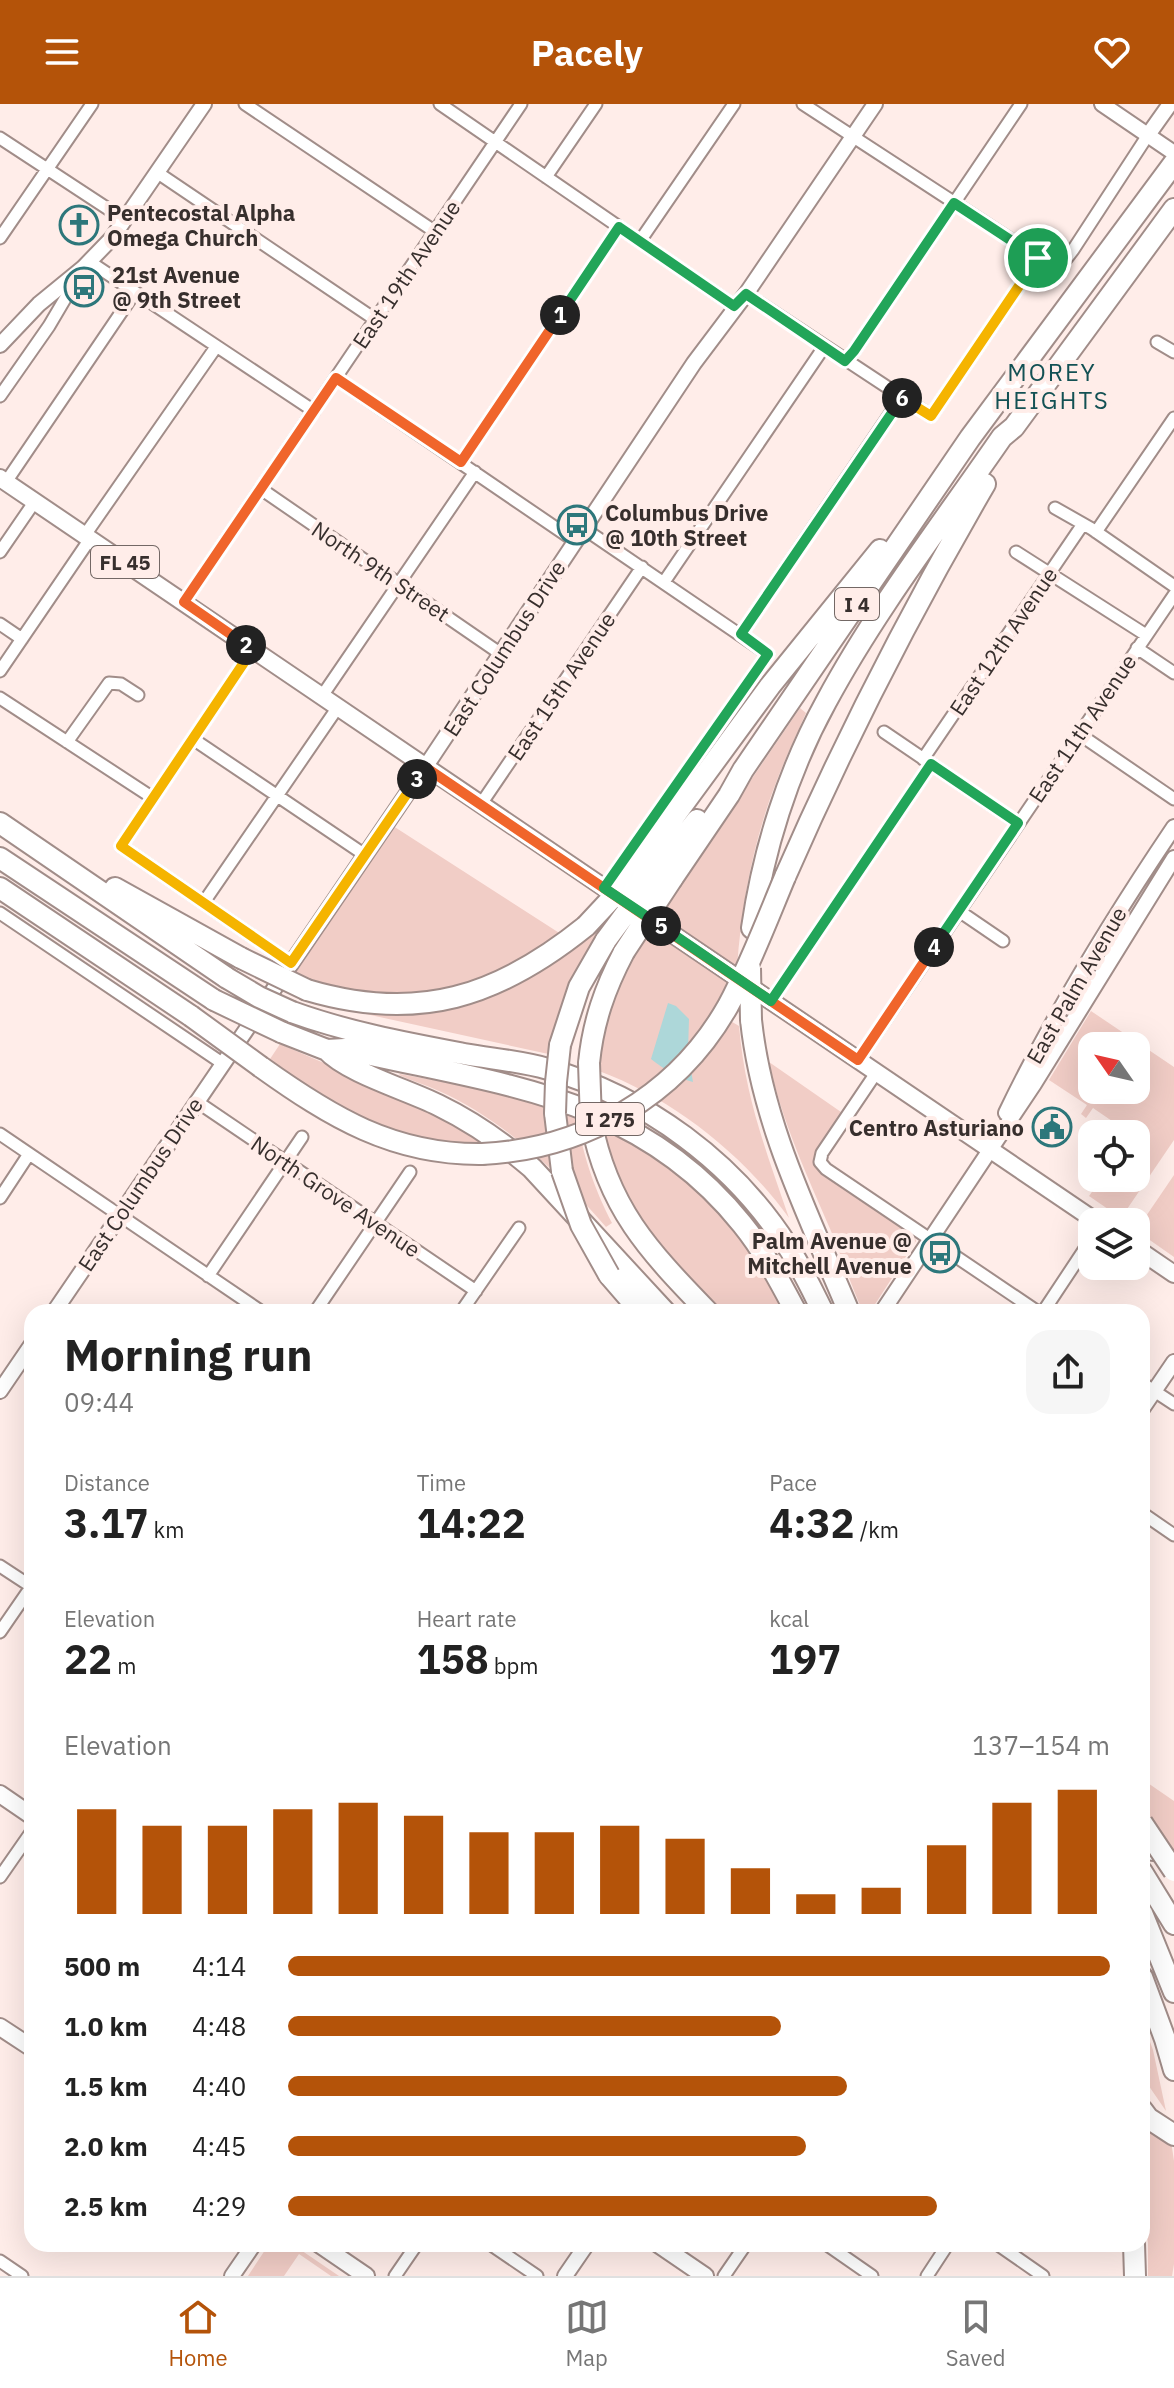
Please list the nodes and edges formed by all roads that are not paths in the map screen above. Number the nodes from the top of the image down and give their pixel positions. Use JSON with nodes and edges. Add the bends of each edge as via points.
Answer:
{"nodes":[{"id":1,"x":92,"y":104,"type":"edge"},
{"id":2,"x":204,"y":104,"type":"edge"},
{"id":3,"x":245,"y":104,"type":"edge"},
{"id":4,"x":440,"y":104,"type":"edge"},
{"id":5,"x":521,"y":104,"type":"edge"},
{"id":6,"x":596,"y":104,"type":"edge"},
{"id":7,"x":734,"y":104,"type":"edge"},
{"id":8,"x":803,"y":104,"type":"edge"},
{"id":9,"x":875,"y":104,"type":"edge"},
{"id":10,"x":1021,"y":104,"type":"edge"},
{"id":11,"x":1102,"y":104,"type":"edge"},
{"id":12,"x":1170,"y":104,"type":"edge"},
{"id":13,"x":1148,"y":135,"type":"junction"},
{"id":14,"x":852,"y":137,"type":"junction"},
{"id":15,"x":0,"y":138,"type":"edge"},
{"id":16,"x":495,"y":142,"type":"junction"},
{"id":17,"x":1172,"y":162,"type":"edge"},
{"id":18,"x":47,"y":170,"type":"junction"},
{"id":19,"x":158,"y":173,"type":"junction"},
{"id":20,"x":546,"y":177,"type":"junction"},
{"id":21,"x":954,"y":203,"type":"junction"},
{"id":22,"x":1174,"y":209,"type":"edge"},
{"id":23,"x":125,"y":220,"type":"junction"},
{"id":24,"x":619,"y":227,"type":"junction"},
{"id":25,"x":434,"y":231,"type":"junction"},
{"id":26,"x":0,"y":238,"type":"edge"},
{"id":27,"x":640,"y":241,"type":"junction"},
{"id":28,"x":1038,"y":258,"type":"junction"},
{"id":29,"x":86,"y":265,"type":"junction"},
{"id":30,"x":135,"y":292,"type":"junction"},
{"id":31,"x":746,"y":294,"type":"junction"},
{"id":32,"x":734,"y":306,"type":"junction"},
{"id":33,"x":376,"y":320,"type":"junction"},
{"id":34,"x":1157,"y":342,"type":"dead end"},
{"id":35,"x":0,"y":345,"type":"edge"},
{"id":36,"x":216,"y":347,"type":"junction"},
{"id":37,"x":824,"y":347,"type":"junction"},
{"id":38,"x":1174,"y":352,"type":"edge"},
{"id":39,"x":845,"y":361,"type":"junction"},
{"id":40,"x":336,"y":378,"type":"junction"},
{"id":41,"x":0,"y":396,"type":"edge"},
{"id":42,"x":901,"y":398,"type":"junction"},
{"id":43,"x":314,"y":411,"type":"junction"},
{"id":44,"x":1174,"y":418,"type":"edge"},
{"id":45,"x":1014,"y":427,"type":"junction"},
{"id":46,"x":970,"y":438,"type":"junction"},
{"id":47,"x":461,"y":462,"type":"junction"},
{"id":48,"x":475,"y":472,"type":"junction"},
{"id":49,"x":3,"y":480,"type":"edge"},
{"id":50,"x":261,"y":489,"type":"junction"},
{"id":51,"x":35,"y":501,"type":"junction"},
{"id":52,"x":1055,"y":508,"type":"dead end"},
{"id":53,"x":1083,"y":524,"type":"junction"},
{"id":54,"x":1096,"y":532,"type":"junction"},
{"id":55,"x":579,"y":534,"type":"junction"},
{"id":56,"x":88,"y":537,"type":"junction"},
{"id":57,"x":0,"y":552,"type":"edge"},
{"id":58,"x":1016,"y":552,"type":"dead end"},
{"id":59,"x":642,"y":567,"type":"junction"},
{"id":60,"x":1049,"y":573,"type":"junction"},
{"id":61,"x":664,"y":582,"type":"junction"},
{"id":62,"x":400,"y":584,"type":"junction"},
{"id":63,"x":1174,"y":586,"type":"edge"},
{"id":64,"x":1174,"y":595,"type":"edge"},
{"id":65,"x":184,"y":602,"type":"junction"},
{"id":66,"x":0,"y":624,"type":"edge"},
{"id":67,"x":741,"y":634,"type":"junction"},
{"id":68,"x":1146,"y":635,"type":"junction"},
{"id":69,"x":22,"y":639,"type":"junction"},
{"id":70,"x":1137,"y":648,"type":"junction"},
{"id":71,"x":253,"y":649,"type":"junction"},
{"id":72,"x":501,"y":654,"type":"junction"},
{"id":73,"x":0,"y":671,"type":"edge"},
{"id":74,"x":1174,"y":673,"type":"edge"},
{"id":75,"x":138,"y":695,"type":"dead end"},
{"id":76,"x":322,"y":696,"type":"junction"},
{"id":77,"x":0,"y":698,"type":"edge"},
{"id":78,"x":338,"y":707,"type":"junction"},
{"id":79,"x":884,"y":732,"type":"dead end"},
{"id":80,"x":1079,"y":734,"type":"junction"},
{"id":81,"x":193,"y":739,"type":"junction"},
{"id":82,"x":67,"y":742,"type":"junction"},
{"id":83,"x":927,"y":761,"type":"junction"},
{"id":84,"x":425,"y":767,"type":"junction"},
{"id":85,"x":277,"y":796,"type":"junction"},
{"id":86,"x":153,"y":798,"type":"junction"},
{"id":87,"x":1174,"y":799,"type":"edge"},
{"id":88,"x":481,"y":804,"type":"junction"},
{"id":89,"x":0,"y":823,"type":"edge"},
{"id":90,"x":1018,"y":823,"type":"junction"},
{"id":91,"x":1174,"y":827,"type":"edge"},
{"id":92,"x":45,"y":854,"type":"junction"},
{"id":93,"x":365,"y":855,"type":"junction"},
{"id":94,"x":0,"y":858,"type":"edge"},
{"id":95,"x":1174,"y":858,"type":"edge"},
{"id":96,"x":658,"y":869,"type":"junction"},
{"id":97,"x":0,"y":888,"type":"edge"},
{"id":98,"x":604,"y":888,"type":"junction"},
{"id":99,"x":204,"y":902,"type":"junction"},
{"id":100,"x":959,"y":911,"type":"junction"},
{"id":101,"x":0,"y":913,"type":"edge"},
{"id":102,"x":1003,"y":941,"type":"dead end"},
{"id":103,"x":291,"y":963,"type":"junction"},
{"id":104,"x":771,"y":1001,"type":"junction"},
{"id":105,"x":327,"y":1050,"type":"junction"},
{"id":106,"x":858,"y":1060,"type":"junction"},
{"id":107,"x":222,"y":1063,"type":"junction"},
{"id":108,"x":876,"y":1073,"type":"junction"},
{"id":109,"x":196,"y":1101,"type":"junction"},
{"id":110,"x":0,"y":1134,"type":"edge"},
{"id":111,"x":302,"y":1137,"type":"dead end"},
{"id":112,"x":989,"y":1149,"type":"junction"},
{"id":113,"x":29,"y":1154,"type":"junction"},
{"id":114,"x":285,"y":1161,"type":"junction"},
{"id":115,"x":410,"y":1172,"type":"dead end"},
{"id":116,"x":0,"y":1198,"type":"edge"},
{"id":117,"x":1078,"y":1209,"type":"edge"},
{"id":118,"x":119,"y":1215,"type":"junction"},
{"id":119,"x":375,"y":1222,"type":"junction"},
{"id":120,"x":519,"y":1228,"type":"dead end"},
{"id":121,"x":930,"y":1239,"type":"junction"},
{"id":122,"x":1078,"y":1258,"type":"edge"},
{"id":123,"x":1150,"y":1258,"type":"edge"},
{"id":124,"x":1174,"y":1274,"type":"edge"},
{"id":125,"x":208,"y":1276,"type":"junction"},
{"id":126,"x":476,"y":1291,"type":"junction"},
{"id":127,"x":59,"y":1304,"type":"edge"},
{"id":128,"x":250,"y":1304,"type":"edge"},
{"id":129,"x":320,"y":1304,"type":"edge"},
{"id":130,"x":467,"y":1304,"type":"edge"},
{"id":131,"x":634,"y":1304,"type":"edge"},
{"id":132,"x":658,"y":1304,"type":"edge"},
{"id":133,"x":700,"y":1304,"type":"edge"},
{"id":134,"x":792,"y":1304,"type":"edge"},
{"id":135,"x":819,"y":1304,"type":"edge"},
{"id":136,"x":845,"y":1304,"type":"edge"},
{"id":137,"x":887,"y":1304,"type":"edge"},
{"id":138,"x":1028,"y":1304,"type":"edge"},
{"id":139,"x":1046,"y":1304,"type":"edge"},
{"id":140,"x":24,"y":1358,"type":"edge"},
{"id":141,"x":1174,"y":1362,"type":"edge"},
{"id":142,"x":1150,"y":1385,"type":"edge"},
{"id":143,"x":1150,"y":1388,"type":"edge"},
{"id":144,"x":0,"y":1391,"type":"edge"},
{"id":145,"x":1174,"y":1404,"type":"edge"},
{"id":146,"x":1150,"y":1518,"type":"edge"},
{"id":147,"x":1174,"y":1535,"type":"edge"},
{"id":148,"x":0,"y":1566,"type":"edge"},
{"id":149,"x":24,"y":1582,"type":"edge"},
{"id":150,"x":24,"y":1598,"type":"edge"},
{"id":151,"x":0,"y":1632,"type":"edge"},
{"id":152,"x":0,"y":1794,"type":"edge"},
{"id":153,"x":24,"y":1810,"type":"edge"},
{"id":154,"x":24,"y":1842,"type":"edge"},
{"id":155,"x":1150,"y":1848,"type":"edge"},
{"id":156,"x":1150,"y":1854,"type":"edge"},
{"id":157,"x":1174,"y":1858,"type":"edge"},
{"id":158,"x":1157,"y":1869,"type":"edge"},
{"id":159,"x":0,"y":1877,"type":"edge"},
{"id":160,"x":1174,"y":1924,"type":"edge"},
{"id":161,"x":1150,"y":1933,"type":"edge"},
{"id":162,"x":1174,"y":1992,"type":"edge"},
{"id":163,"x":1150,"y":1999,"type":"edge"},
{"id":164,"x":0,"y":2027,"type":"edge"},
{"id":165,"x":24,"y":2043,"type":"edge"},
{"id":166,"x":1174,"y":2070,"type":"edge"},
{"id":167,"x":1150,"y":2119,"type":"edge"},
{"id":168,"x":1174,"y":2135,"type":"edge"},
{"id":169,"x":248,"y":2252,"type":"edge"},
{"id":170,"x":331,"y":2252,"type":"edge"},
{"id":171,"x":412,"y":2252,"type":"edge"},
{"id":172,"x":502,"y":2252,"type":"edge"},
{"id":173,"x":582,"y":2252,"type":"edge"},
{"id":174,"x":670,"y":2252,"type":"edge"},
{"id":175,"x":740,"y":2252,"type":"edge"},
{"id":176,"x":838,"y":2252,"type":"edge"},
{"id":177,"x":943,"y":2252,"type":"edge"},
{"id":178,"x":1008,"y":2252,"type":"edge"},
{"id":179,"x":0,"y":2261,"type":"edge"},
{"id":180,"x":22,"y":2276,"type":"edge"},
{"id":181,"x":232,"y":2276,"type":"edge"},
{"id":182,"x":366,"y":2276,"type":"edge"},
{"id":183,"x":395,"y":2276,"type":"edge"},
{"id":184,"x":537,"y":2276,"type":"edge"},
{"id":185,"x":565,"y":2276,"type":"edge"},
{"id":186,"x":705,"y":2276,"type":"edge"},
{"id":187,"x":724,"y":2276,"type":"edge"},
{"id":188,"x":872,"y":2276,"type":"edge"},
{"id":189,"x":927,"y":2276,"type":"edge"},
{"id":190,"x":1043,"y":2276,"type":"edge"}],
"edges":[{"from":1,"to":18,"type":"street"},
{"from":2,"to":19,"type":"main road"},
{"from":3,"to":25,"type":"street"},
{"from":4,"to":16,"type":"street"},
{"from":5,"to":16,"type":"street","name":"East 19th Avenue"},
{"from":6,"to":20,"type":"street"},
{"from":7,"to":27,"type":"street"},
{"from":8,"to":14,"type":"street"},
{"from":9,"to":14,"type":"main road","name":"East Columbus Drive"},
{"from":10,"to":21,"type":"street"},
{"from":11,"to":13,"type":"main road"},
{"from":12,"to":13,"type":"main road"},
{"from":13,"to":17,"type":"main road"},
{"from":13,"to":28,"type":"street","via":[[1063,263],[1053,267]]},
{"from":14,"to":21,"type":"street"},
{"from":14,"to":31,"type":"main road","name":"East Columbus Drive"},
{"from":15,"to":18,"type":"street"},
{"from":16,"to":20,"type":"street"},
{"from":16,"to":25,"type":"street","name":"East 19th Avenue"},
{"from":17,"to":46,"type":"highway","number":"I 4"},
{"from":18,"to":23,"type":"street"},
{"from":18,"to":26,"type":"street"},
{"from":19,"to":23,"type":"main road"},
{"from":19,"to":33,"type":"street"},
{"from":20,"to":24,"type":"street"},
{"from":21,"to":28,"type":"street"},
{"from":21,"to":39,"type":"street"},
{"from":22,"to":45,"type":"highway"},
{"from":23,"to":29,"type":"main road"},
{"from":24,"to":27,"type":"street"},
{"from":24,"to":47,"type":"street"},
{"from":25,"to":33,"type":"street","name":"East 19th Avenue"},
{"from":27,"to":32,"type":"street"},
{"from":28,"to":42,"type":"street","via":[[931,416]]},
{"from":29,"to":30,"type":"street"},
{"from":29,"to":35,"type":"main road"},
{"from":29,"to":41,"type":"street"},
{"from":30,"to":36,"type":"street"},
{"from":30,"to":49,"type":"street"},
{"from":31,"to":32,"type":"main road","name":"East Columbus Drive"},
{"from":31,"to":37,"type":"street"},
{"from":32,"to":55,"type":"main road","name":"East Columbus Drive"},
{"from":33,"to":40,"type":"street","name":"East 19th Avenue"},
{"from":34,"to":38,"type":"street"},
{"from":36,"to":43,"type":"street"},
{"from":36,"to":56,"type":"street"},
{"from":37,"to":39,"type":"street"},
{"from":37,"to":61,"type":"street"},
{"from":39,"to":42,"type":"street"},
{"from":40,"to":43,"type":"street","name":"East 19th Avenue"},
{"from":40,"to":47,"type":"street"},
{"from":42,"to":67,"type":"street"},
{"from":43,"to":50,"type":"street","name":"East 19th Avenue"},
{"from":44,"to":54,"type":"street"},
{"from":45,"to":97,"type":"highway","bridge":true,"via":[[1009,446],[939,562],[882,673],[728,1005],[707,1038],[668,1080],[625,1112],[582,1134],[548,1146],[482,1154],[430,1151],[374,1135],[320,1108]]},
{"from":45,"to":136,"type":"highway","bridge":true,"via":[[903,580],[824,704],[776,821],[755,903],[751,1020],[762,1087],[786,1165]]},
{"from":46,"to":96,"type":"highway","via":[[770,686]]},
{"from":46,"to":96,"type":"highway","number":"I 4","via":[[729,795]]},
{"from":47,"to":48,"type":"street"},
{"from":48,"to":55,"type":"street"},
{"from":48,"to":62,"type":"street"},
{"from":49,"to":51,"type":"main road","number":"FL 45"},
{"from":50,"to":62,"type":"street","name":"North 9th Street"},
{"from":50,"to":65,"type":"street","name":"East 19th Avenue"},
{"from":51,"to":56,"type":"main road","number":"FL 45"},
{"from":51,"to":57,"type":"street"},
{"from":52,"to":53,"type":"street"},
{"from":53,"to":54,"type":"street"},
{"from":53,"to":60,"type":"street","name":"East 12th Avenue"},
{"from":54,"to":63,"type":"street"},
{"from":55,"to":59,"type":"street"},
{"from":55,"to":72,"type":"main road","name":"East Columbus Drive"},
{"from":56,"to":65,"type":"main road","number":"FL 45"},
{"from":56,"to":69,"type":"street"},
{"from":58,"to":60,"type":"street"},
{"from":59,"to":61,"type":"street"},
{"from":59,"to":88,"type":"street","name":"East 15th Avenue"},
{"from":60,"to":68,"type":"street"},
{"from":60,"to":83,"type":"street","name":"East 12th Avenue"},
{"from":61,"to":67,"type":"street"},
{"from":62,"to":72,"type":"street","name":"North 9th Street"},
{"from":62,"to":76,"type":"street"},
{"from":64,"to":68,"type":"street","name":"East 11th Avenue"},
{"from":65,"to":71,"type":"main road","number":"FL 45"},
{"from":66,"to":69,"type":"street"},
{"from":67,"to":98,"type":"street","via":[[768,654]]},
{"from":68,"to":70,"type":"street","name":"East 11th Avenue"},
{"from":69,"to":73,"type":"street"},
{"from":70,"to":74,"type":"street"},
{"from":70,"to":80,"type":"street","name":"East 11th Avenue"},
{"from":71,"to":76,"type":"main road","number":"FL 45"},
{"from":71,"to":81,"type":"street"},
{"from":72,"to":84,"type":"main road","name":"East Columbus Drive"},
{"from":75,"to":82,"type":"street","via":[[109,683]]},
{"from":76,"to":78,"type":"main road","number":"FL 45"},
{"from":77,"to":82,"type":"street"},
{"from":78,"to":84,"type":"main road","number":"FL 45"},
{"from":78,"to":85,"type":"street"},
{"from":79,"to":83,"type":"street"},
{"from":80,"to":87,"type":"street"},
{"from":80,"to":90,"type":"street","name":"East 11th Avenue"},
{"from":81,"to":85,"type":"street"},
{"from":81,"to":86,"type":"street"},
{"from":82,"to":86,"type":"street"},
{"from":83,"to":90,"type":"street"},
{"from":83,"to":104,"type":"street","name":"East 12th Avenue"},
{"from":84,"to":88,"type":"main road","number":"FL 45"},
{"from":84,"to":93,"type":"main road","name":"East Columbus Drive"},
{"from":85,"to":93,"type":"street"},
{"from":85,"to":99,"type":"street"},
{"from":86,"to":99,"type":"street","via":[[121,846]]},
{"from":88,"to":98,"type":"main road","number":"FL 45"},
{"from":89,"to":92,"type":"highway","number":"I 275"},
{"from":90,"to":100,"type":"street","name":"East 11th Avenue"},
{"from":91,"to":112,"type":"main road","name":"East Palm Avenue","via":[[1026,1071]]},
{"from":92,"to":96,"type":"highway","bridge":true,"via":[[307,990],[384,1005],[453,998],[499,983],[546,957],[614,896]]},
{"from":92,"to":135,"type":"highway","number":"I 275","bridge":true,"via":[[227,978],[292,1012],[326,1024],[546,1069],[624,1098],[688,1139],[734,1180],[787,1246]]},
{"from":93,"to":103,"type":"main road","name":"East Columbus Drive"},
{"from":94,"to":105,"type":"highway","number":"I 275","bridge":true,"via":[[214,1000]]},
{"from":95,"to":112,"type":"main road","name":"East Palm Avenue"},
{"from":96,"to":131,"type":"highway","bridge":true,"via":[[579,987],[560,1045],[555,1113],[562,1171],[584,1233]]},
{"from":96,"to":133,"type":"highway","bridge":true,"via":[[597,1012],[589,1063],[591,1121],[605,1173],[632,1226]]},
{"from":98,"to":104,"type":"main road","number":"FL 45"},
{"from":99,"to":103,"type":"street"},
{"from":100,"to":102,"type":"street"},
{"from":100,"to":106,"type":"street","name":"East 11th Avenue"},
{"from":101,"to":107,"type":"street"},
{"from":103,"to":107,"type":"main road","name":"East Columbus Drive"},
{"from":104,"to":106,"type":"main road","number":"FL 45"},
{"from":105,"to":132,"type":"highway","via":[[337,1060],[441,1106],[508,1148]]},
{"from":105,"to":134,"type":"highway","number":"I 275","via":[[345,1049],[530,1090],[637,1132],[693,1173],[744,1225]]},
{"from":106,"to":108,"type":"main road","number":"FL 45"},
{"from":107,"to":109,"type":"main road","name":"East Columbus Drive"},
{"from":108,"to":112,"type":"main road","number":"FL 45"},
{"from":108,"to":121,"type":"street","via":[[820,1162]]},
{"from":109,"to":114,"type":"street","name":"North Grove Avenue"},
{"from":109,"to":118,"type":"main road","name":"East Columbus Drive"},
{"from":110,"to":113,"type":"street"},
{"from":111,"to":114,"type":"street"},
{"from":112,"to":117,"type":"main road","number":"FL 45"},
{"from":112,"to":121,"type":"main road","name":"East Palm Avenue"},
{"from":113,"to":116,"type":"street"},
{"from":113,"to":118,"type":"street"},
{"from":114,"to":119,"type":"street","name":"North Grove Avenue"},
{"from":114,"to":125,"type":"street"},
{"from":115,"to":119,"type":"street"},
{"from":118,"to":125,"type":"street"},
{"from":118,"to":127,"type":"main road","name":"East Columbus Drive"},
{"from":119,"to":126,"type":"street","name":"North Grove Avenue"},
{"from":119,"to":129,"type":"street"},
{"from":120,"to":126,"type":"street"},
{"from":121,"to":137,"type":"main road","name":"East Palm Avenue"},
{"from":121,"to":138,"type":"street"},
{"from":122,"to":139,"type":"street"},
{"from":123,"to":124,"type":"main road"},
{"from":125,"to":128,"type":"street"},
{"from":126,"to":130,"type":"street"},
{"from":140,"to":144,"type":"main road"},
{"from":141,"to":142,"type":"main road"},
{"from":143,"to":145,"type":"street"},
{"from":146,"to":147,"type":"street"},
{"from":148,"to":149,"type":"street"},
{"from":150,"to":151,"type":"street"},
{"from":152,"to":153,"type":"main road"},
{"from":154,"to":159,"type":"street"},
{"from":155,"to":158,"type":"highway","bridge":true},
{"from":156,"to":157,"type":"street"},
{"from":158,"to":160,"type":"highway","via":[[1156,1895]]},
{"from":161,"to":162,"type":"highway"},
{"from":163,"to":166,"type":"highway"},
{"from":164,"to":165,"type":"main road"},
{"from":167,"to":168,"type":"highway"},
{"from":169,"to":181,"type":"main road"},
{"from":170,"to":182,"type":"main road"},
{"from":171,"to":183,"type":"street"},
{"from":172,"to":184,"type":"street"},
{"from":173,"to":185,"type":"main road"},
{"from":174,"to":186,"type":"main road"},
{"from":175,"to":187,"type":"street"},
{"from":176,"to":188,"type":"street"},
{"from":177,"to":189,"type":"street"},
{"from":178,"to":190,"type":"street"},
{"from":179,"to":180,"type":"street"}]}
